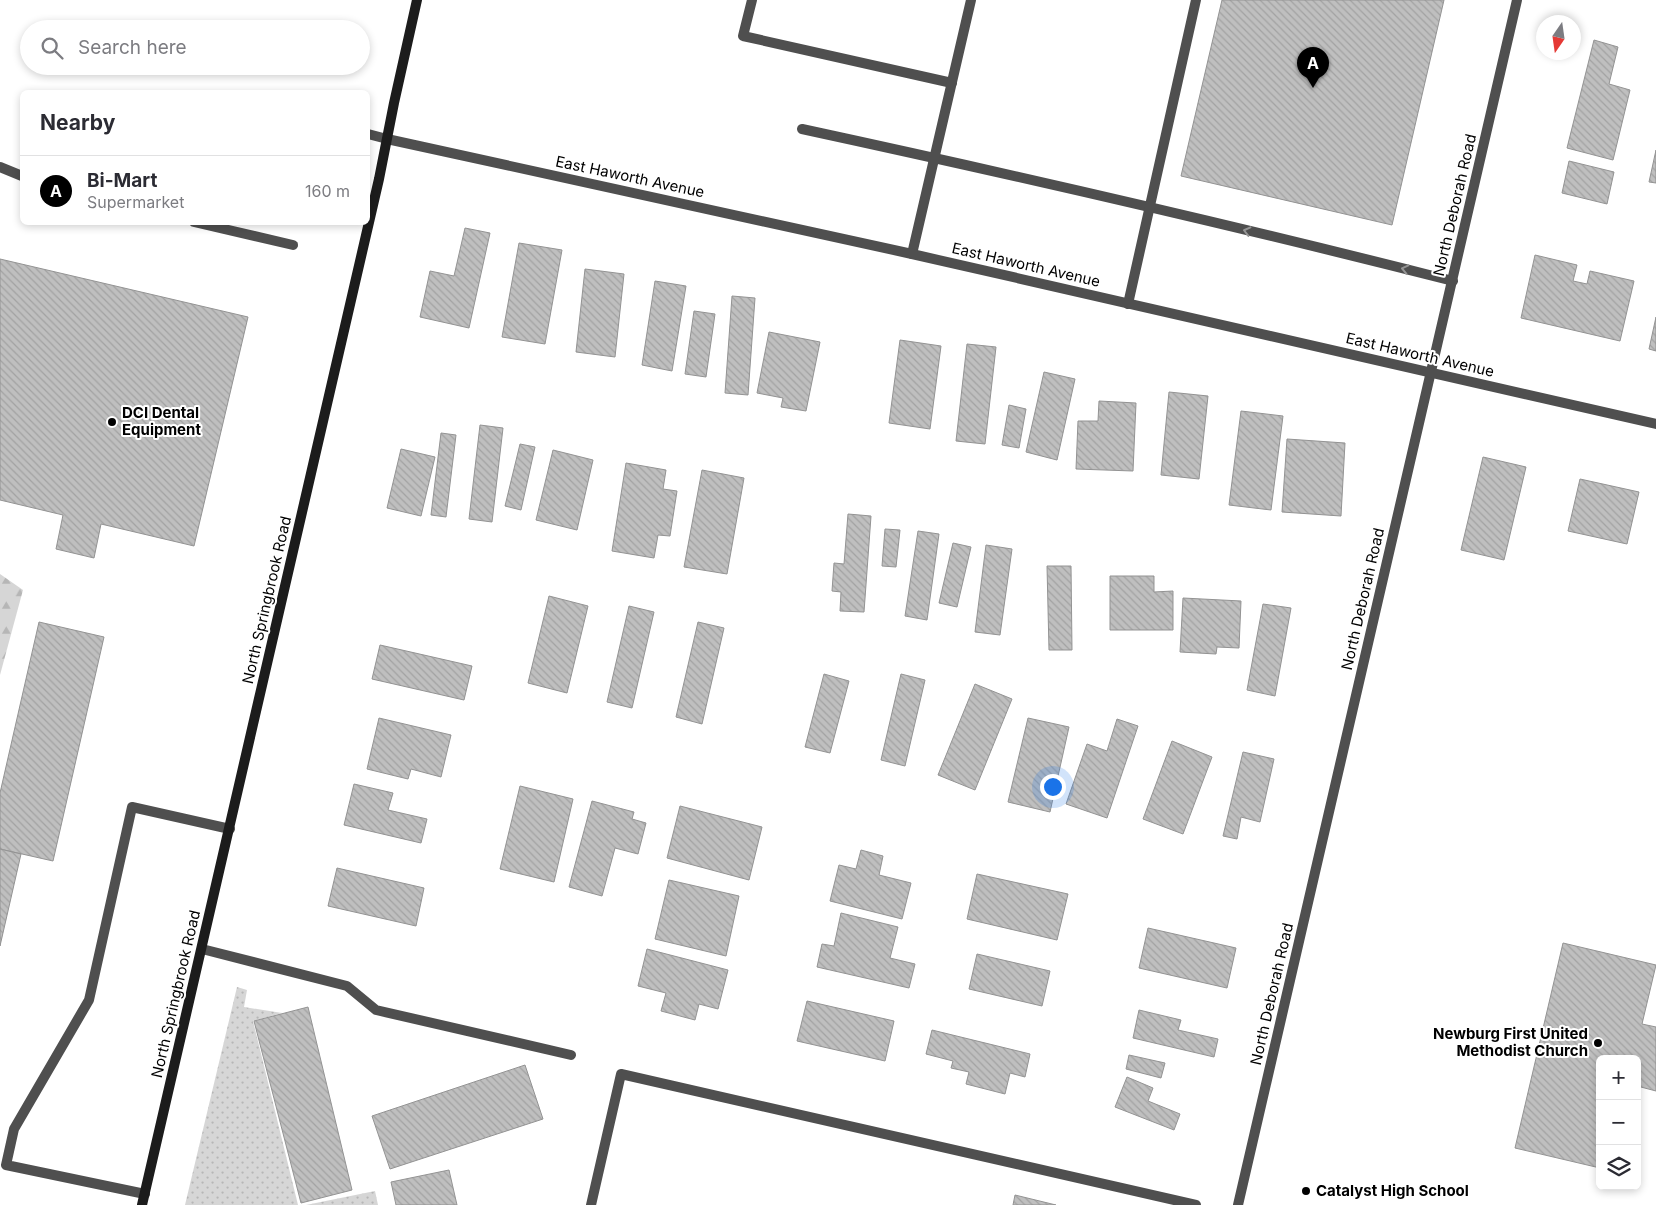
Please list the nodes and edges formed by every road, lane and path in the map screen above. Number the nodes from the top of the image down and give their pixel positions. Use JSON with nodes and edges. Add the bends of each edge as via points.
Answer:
{"nodes":[{"id":1,"x":417,"y":0,"type":"edge"},
{"id":2,"x":752,"y":0,"type":"edge"},
{"id":3,"x":971,"y":0,"type":"edge"},
{"id":4,"x":1196,"y":0,"type":"edge"},
{"id":5,"x":1517,"y":0,"type":"edge"},
{"id":6,"x":952,"y":83,"type":"junction"},
{"id":7,"x":802,"y":129,"type":"dead end"},
{"id":8,"x":370,"y":134,"type":"edge"},
{"id":9,"x":388,"y":139,"type":"junction"},
{"id":10,"x":935,"y":158,"type":"junction"},
{"id":11,"x":0,"y":167,"type":"edge"},
{"id":12,"x":20,"y":175,"type":"edge"},
{"id":13,"x":1150,"y":208,"type":"junction"},
{"id":14,"x":370,"y":218,"type":"edge"},
{"id":15,"x":207,"y":225,"type":"edge"},
{"id":16,"x":368,"y":225,"type":"edge"},
{"id":17,"x":293,"y":245,"type":"dead end"},
{"id":18,"x":912,"y":254,"type":"junction"},
{"id":19,"x":1453,"y":281,"type":"junction"},
{"id":20,"x":1128,"y":304,"type":"junction"},
{"id":21,"x":1431,"y":373,"type":"junction"},
{"id":22,"x":1656,"y":424,"type":"edge"},
{"id":23,"x":230,"y":829,"type":"junction"},
{"id":24,"x":202,"y":949,"type":"junction"},
{"id":25,"x":572,"y":1056,"type":"dead end"},
{"id":26,"x":145,"y":1194,"type":"junction"},
{"id":27,"x":142,"y":1205,"type":"edge"},
{"id":28,"x":591,"y":1205,"type":"edge"},
{"id":29,"x":1196,"y":1205,"type":"edge"},
{"id":30,"x":1238,"y":1205,"type":"edge"}],
"edges":[{"from":1,"to":9,"type":"main road","name":"North Springbrook Road"},
{"from":2,"to":6,"type":"street","via":[[744,36]]},
{"from":3,"to":6,"type":"street"},
{"from":4,"to":13,"type":"street"},
{"from":5,"to":19,"type":"street","name":"North Deborah Road"},
{"from":6,"to":10,"type":"street"},
{"from":7,"to":10,"type":"street"},
{"from":8,"to":9,"type":"street","name":"East Haworth Avenue"},
{"from":9,"to":14,"type":"main road","name":"North Springbrook Road"},
{"from":9,"to":18,"type":"street","name":"East Haworth Avenue"},
{"from":10,"to":13,"type":"street"},
{"from":10,"to":18,"type":"street"},
{"from":11,"to":12,"type":"street"},
{"from":19,"to":13,"type":"street","one_way":true},
{"from":13,"to":20,"type":"street"},
{"from":15,"to":17,"type":"street"},
{"from":16,"to":23,"type":"main road","name":"North Springbrook Road"},
{"from":18,"to":20,"type":"street","name":"East Haworth Avenue"},
{"from":19,"to":21,"type":"street","name":"North Deborah Road"},
{"from":20,"to":21,"type":"street","name":"East Haworth Avenue"},
{"from":21,"to":22,"type":"street","name":"East Haworth Avenue"},
{"from":21,"to":30,"type":"street","name":"North Deborah Road"},
{"from":23,"to":24,"type":"main road","name":"North Springbrook Road"},
{"from":23,"to":26,"type":"street","via":[[132,807],[89,1000],[14,1129],[6,1164]]},
{"from":24,"to":25,"type":"street","via":[[346,986],[376,1010]]},
{"from":24,"to":26,"type":"main road","name":"North Springbrook Road"},
{"from":26,"to":27,"type":"main road","name":"North Springbrook Road"},
{"from":28,"to":29,"type":"street","via":[[621,1074]]}]}
